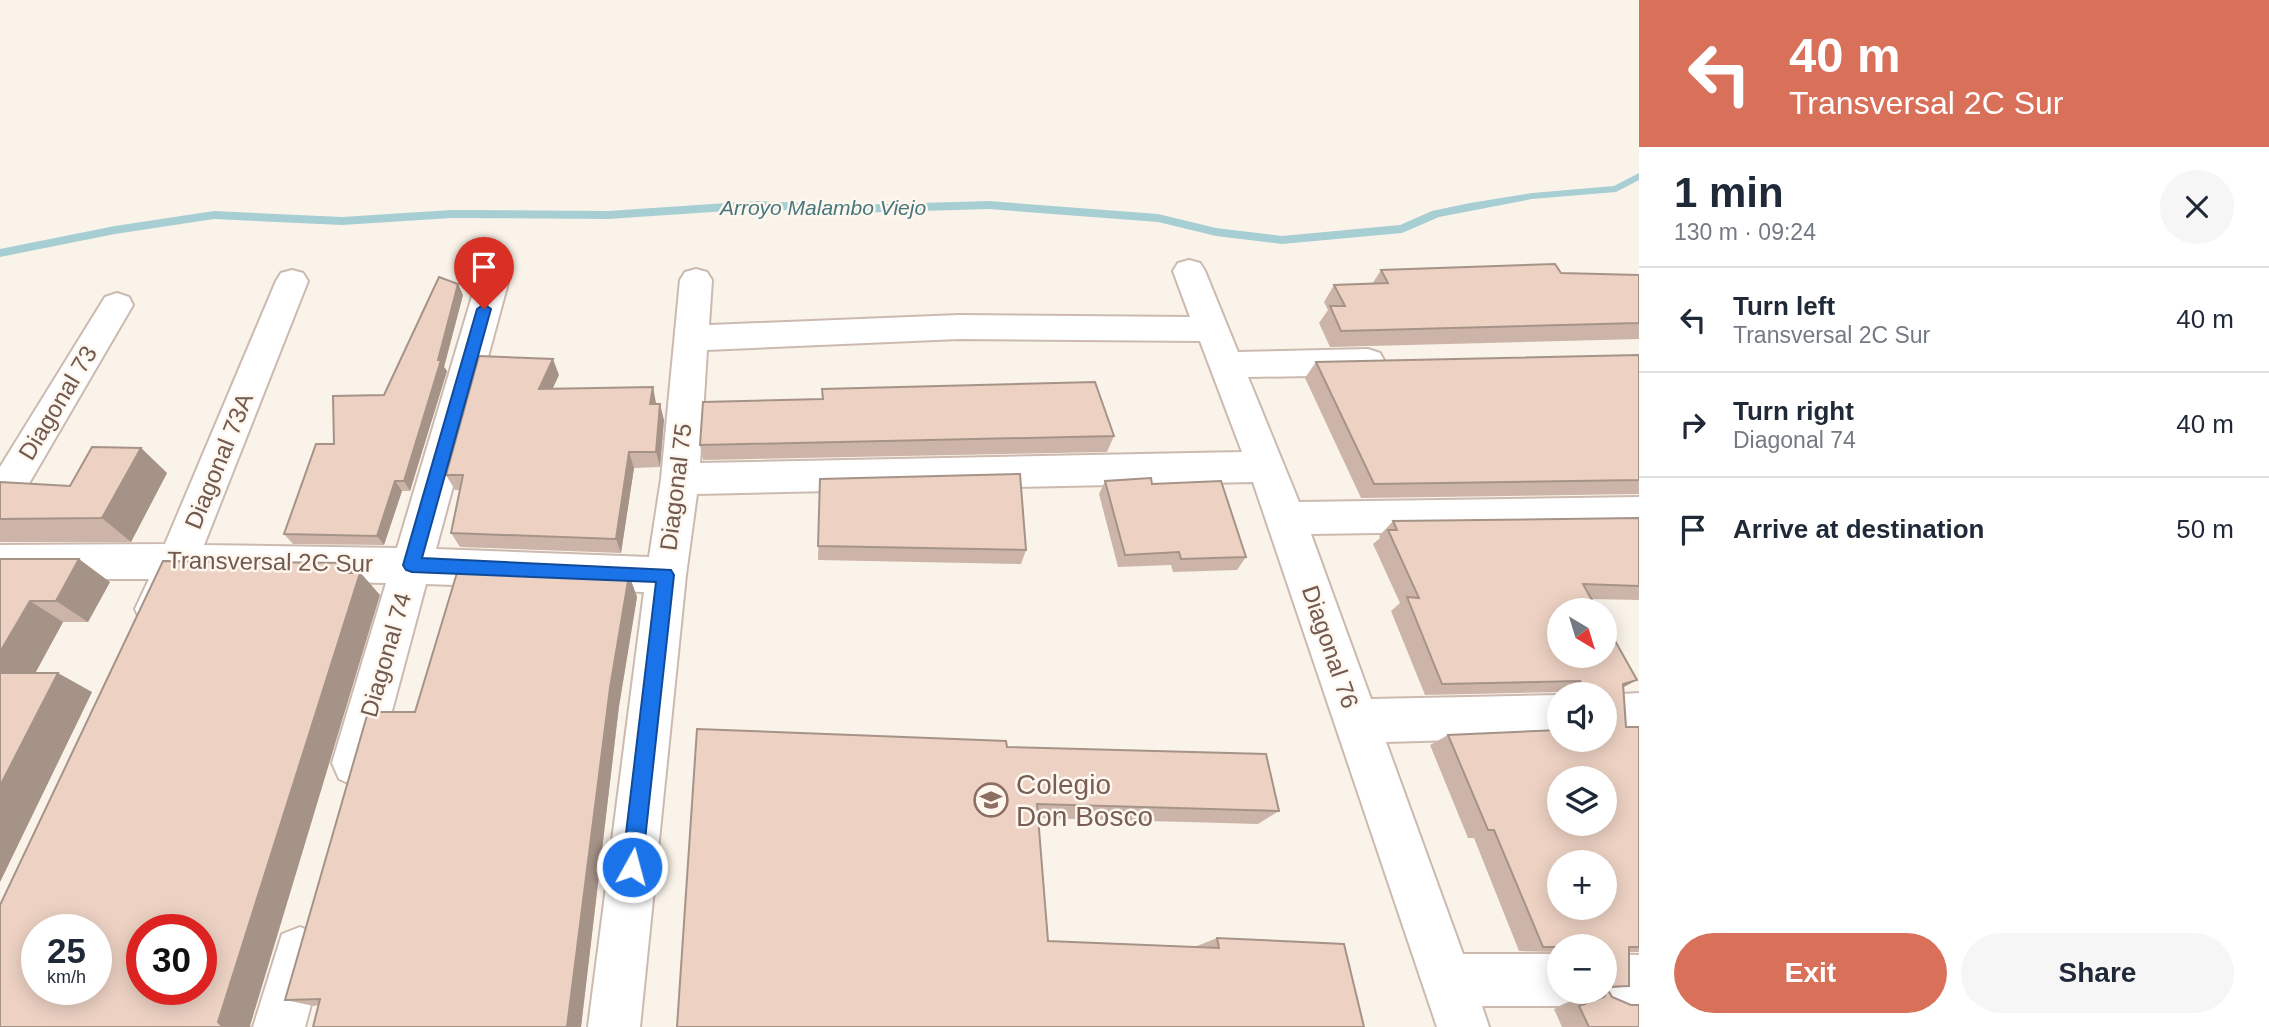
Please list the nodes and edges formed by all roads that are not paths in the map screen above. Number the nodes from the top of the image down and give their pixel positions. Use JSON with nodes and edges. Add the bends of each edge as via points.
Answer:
{"nodes":[{"id":1,"x":1189,"y":271,"type":"dead end"},
{"id":2,"x":292,"y":281,"type":"dead end"},
{"id":3,"x":696,"y":281,"type":"dead end"},
{"id":4,"x":492,"y":283,"type":"dead end"},
{"id":5,"x":117,"y":306,"type":"dead end"},
{"id":6,"x":691,"y":338,"type":"junction"},
{"id":7,"x":1220,"y":347,"type":"junction"},
{"id":8,"x":1405,"y":361,"type":"edge"},
{"id":9,"x":1265,"y":467,"type":"junction"},
{"id":10,"x":680,"y":479,"type":"junction"},
{"id":11,"x":0,"y":500,"type":"edge"},
{"id":12,"x":1639,"y":513,"type":"edge"},
{"id":13,"x":1286,"y":518,"type":"junction"},
{"id":14,"x":178,"y":559,"type":"junction"},
{"id":15,"x":0,"y":562,"type":"edge"},
{"id":16,"x":412,"y":565,"type":"junction"},
{"id":17,"x":666,"y":575,"type":"junction"},
{"id":18,"x":138,"y":646,"type":"edge"},
{"id":19,"x":1639,"y":714,"type":"edge"},
{"id":20,"x":1617,"y":715,"type":"edge"},
{"id":21,"x":1547,"y":716,"type":"edge"},
{"id":22,"x":1356,"y":721,"type":"junction"},
{"id":23,"x":343,"y":803,"type":"edge"},
{"id":24,"x":309,"y":921,"type":"edge"},
{"id":25,"x":1446,"y":980,"type":"junction"},
{"id":26,"x":1547,"y":980,"type":"edge"},
{"id":27,"x":1617,"y":981,"type":"edge"},
{"id":28,"x":1639,"y":981,"type":"edge"},
{"id":29,"x":279,"y":1027,"type":"edge"},
{"id":30,"x":614,"y":1027,"type":"edge"},
{"id":31,"x":1463,"y":1027,"type":"edge"}],
"edges":[{"from":1,"to":7,"type":"street","name":"Diagonal 76"},
{"from":2,"to":14,"type":"street","name":"Diagonal 73A"},
{"from":3,"to":6,"type":"street","name":"Diagonal 75"},
{"from":4,"to":16,"type":"street","name":"Diagonal 74"},
{"from":5,"to":11,"type":"street","name":"Diagonal 73"},
{"from":6,"to":7,"type":"street","via":[[959,327]]},
{"from":6,"to":10,"type":"street","name":"Diagonal 75"},
{"from":7,"to":8,"type":"street"},
{"from":7,"to":9,"type":"street","name":"Diagonal 76"},
{"from":9,"to":10,"type":"street"},
{"from":9,"to":13,"type":"street","name":"Diagonal 76"},
{"from":10,"to":17,"type":"street","name":"Diagonal 75"},
{"from":12,"to":13,"type":"street"},
{"from":13,"to":22,"type":"street","name":"Diagonal 76"},
{"from":14,"to":15,"type":"street","name":"Transversal 2C Sur"},
{"from":14,"to":16,"type":"street","name":"Transversal 2C Sur"},
{"from":14,"to":18,"type":"street","name":"Diagonal 73A"},
{"from":16,"to":17,"type":"street","name":"Transversal 2C Sur"},
{"from":16,"to":23,"type":"street","name":"Diagonal 74"},
{"from":17,"to":30,"type":"street","name":"Diagonal 75"},
{"from":19,"to":20,"type":"street"},
{"from":21,"to":22,"type":"street"},
{"from":22,"to":25,"type":"street","name":"Diagonal 76"},
{"from":24,"to":29,"type":"street"},
{"from":25,"to":26,"type":"street"},
{"from":25,"to":31,"type":"street","name":"Diagonal 76"},
{"from":27,"to":28,"type":"street"}]}
